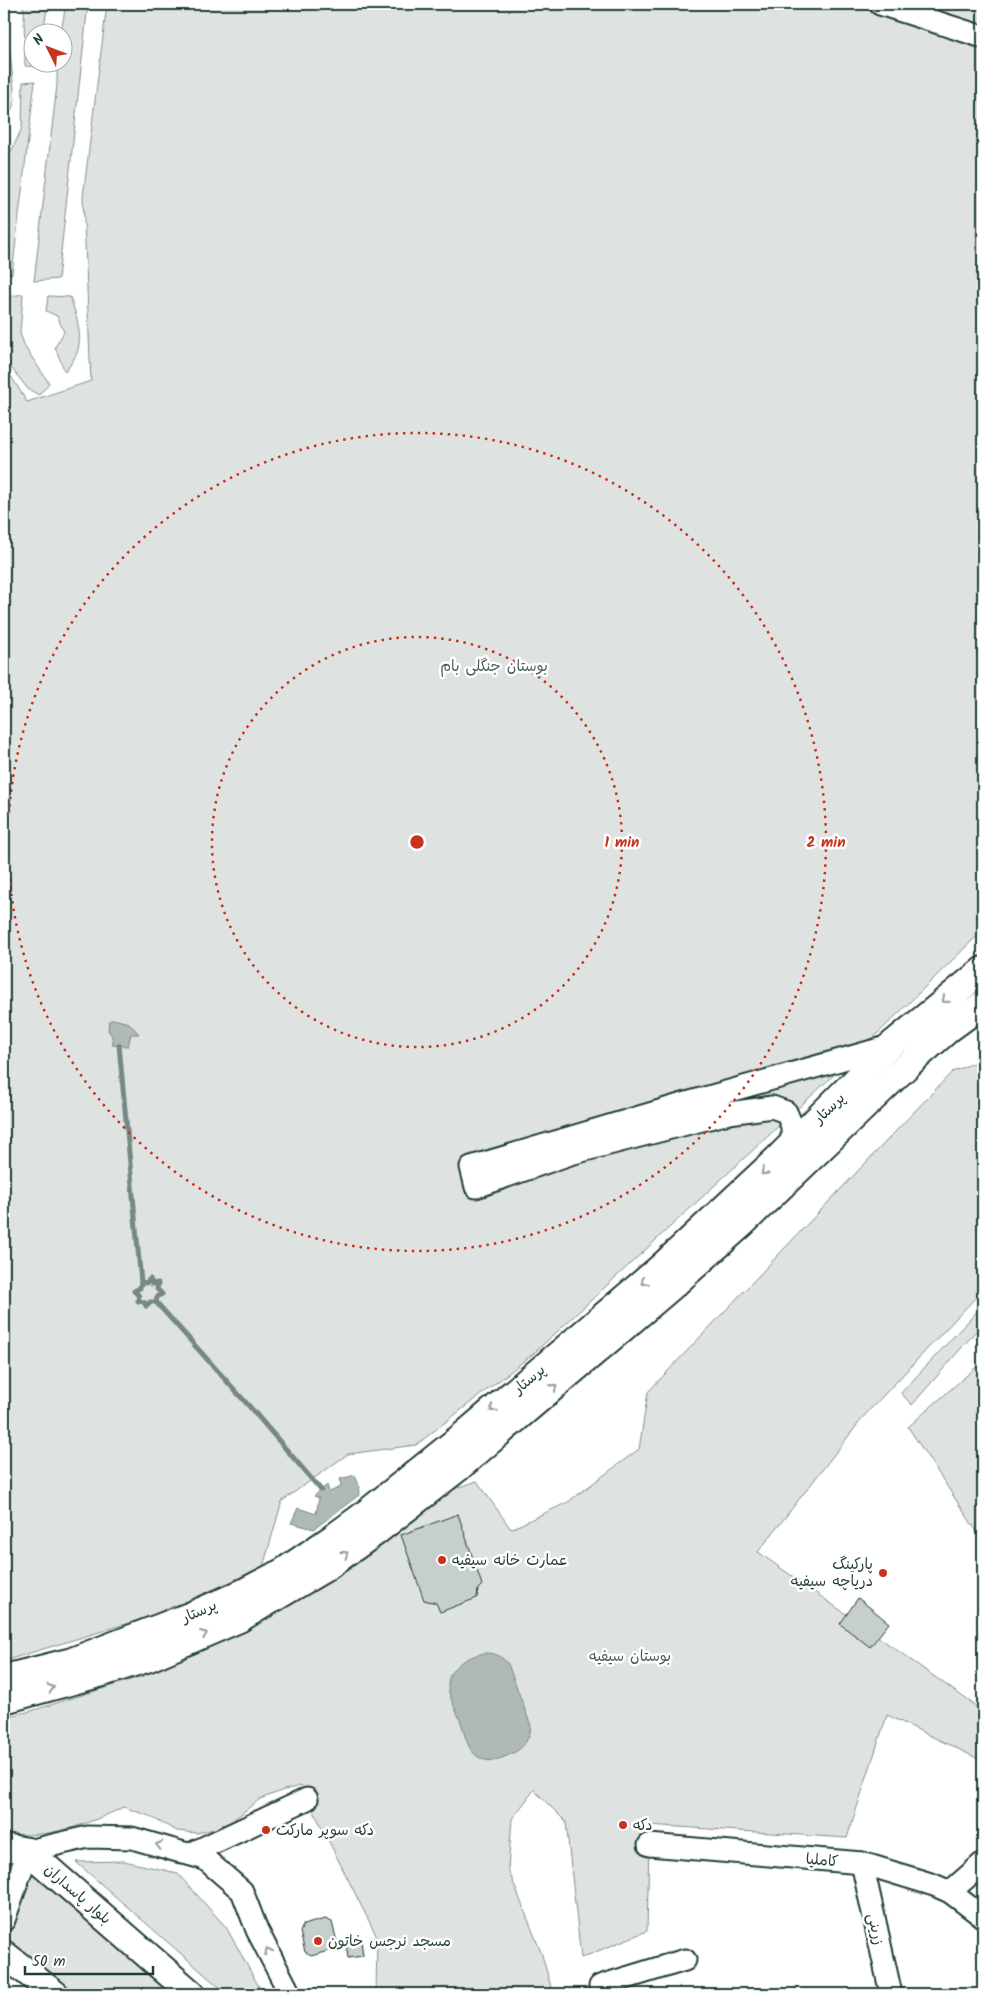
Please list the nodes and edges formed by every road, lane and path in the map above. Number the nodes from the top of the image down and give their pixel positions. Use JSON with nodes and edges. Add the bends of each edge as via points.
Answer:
{"nodes":[{"id":1,"x":880,"y":4,"type":"edge"},
{"id":2,"x":983,"y":37,"type":"edge"},
{"id":3,"x":983,"y":970,"type":"edge"},
{"id":4,"x":983,"y":1004,"type":"edge"},
{"id":5,"x":890,"y":1046,"type":"junction"},
{"id":6,"x":792,"y":1144,"type":"junction"},
{"id":7,"x":4,"y":1678,"type":"edge"},
{"id":8,"x":4,"y":1700,"type":"edge"},
{"id":9,"x":307,"y":1799,"type":"dead end"},
{"id":10,"x":650,"y":1845,"type":"dead end"},
{"id":11,"x":16,"y":1849,"type":"edge"},
{"id":12,"x":190,"y":1854,"type":"junction"},
{"id":13,"x":862,"y":1863,"type":"junction"},
{"id":14,"x":983,"y":1863,"type":"edge"},
{"id":15,"x":950,"y":1892,"type":"junction"},
{"id":16,"x":983,"y":1917,"type":"edge"},
{"id":17,"x":4,"y":1920,"type":"edge"},
{"id":18,"x":4,"y":1954,"type":"edge"},
{"id":19,"x":685,"y":1960,"type":"dead end"},
{"id":20,"x":600,"y":1990,"type":"edge"},
{"id":21,"x":55,"y":1994,"type":"edge"},
{"id":22,"x":192,"y":1994,"type":"edge"},
{"id":23,"x":290,"y":1994,"type":"edge"},
{"id":24,"x":891,"y":1994,"type":"edge"}],
"edges":[{"from":1,"to":2,"type":"street"},
{"from":3,"to":5,"type":"main road","name":"پرستار","one_way":true},
{"from":8,"to":4,"type":"main road","name":"پرستار","one_way":true,"via":[[149,1658],[239,1619],[327,1567],[457,1469],[670,1288],[742,1224],[910,1063]]},
{"from":5,"to":6,"type":"main road","name":"پرستار"},
{"from":5,"to":6,"type":"street","via":[[471,1168],[476,1187],[570,1154],[729,1113],[772,1107],[786,1112],[792,1126]]},
{"from":6,"to":7,"type":"main road","name":"پرستار","one_way":true,"via":[[639,1286],[466,1433],[331,1539],[284,1570],[192,1615],[72,1661]]},
{"from":9,"to":12,"type":"street"},
{"from":10,"to":13,"type":"street","name":"کاملیا"},
{"from":12,"to":11,"type":"street","one_way":true,"via":[[132,1838],[88,1837]]},
{"from":11,"to":17,"type":"street"},
{"from":11,"to":22,"type":"main road","name":"بلوار پاسداران"},
{"from":23,"to":12,"type":"street","one_way":true,"via":[[257,1930],[242,1891],[205,1859]]},
{"from":13,"to":15,"type":"street","name":"کاملیا"},
{"from":13,"to":24,"type":"street","name":"زرینی"},
{"from":14,"to":15,"type":"street"},
{"from":15,"to":16,"type":"street","name":"کاملیا"},
{"from":18,"to":21,"type":"main road"},
{"from":19,"to":20,"type":"street"}]}
